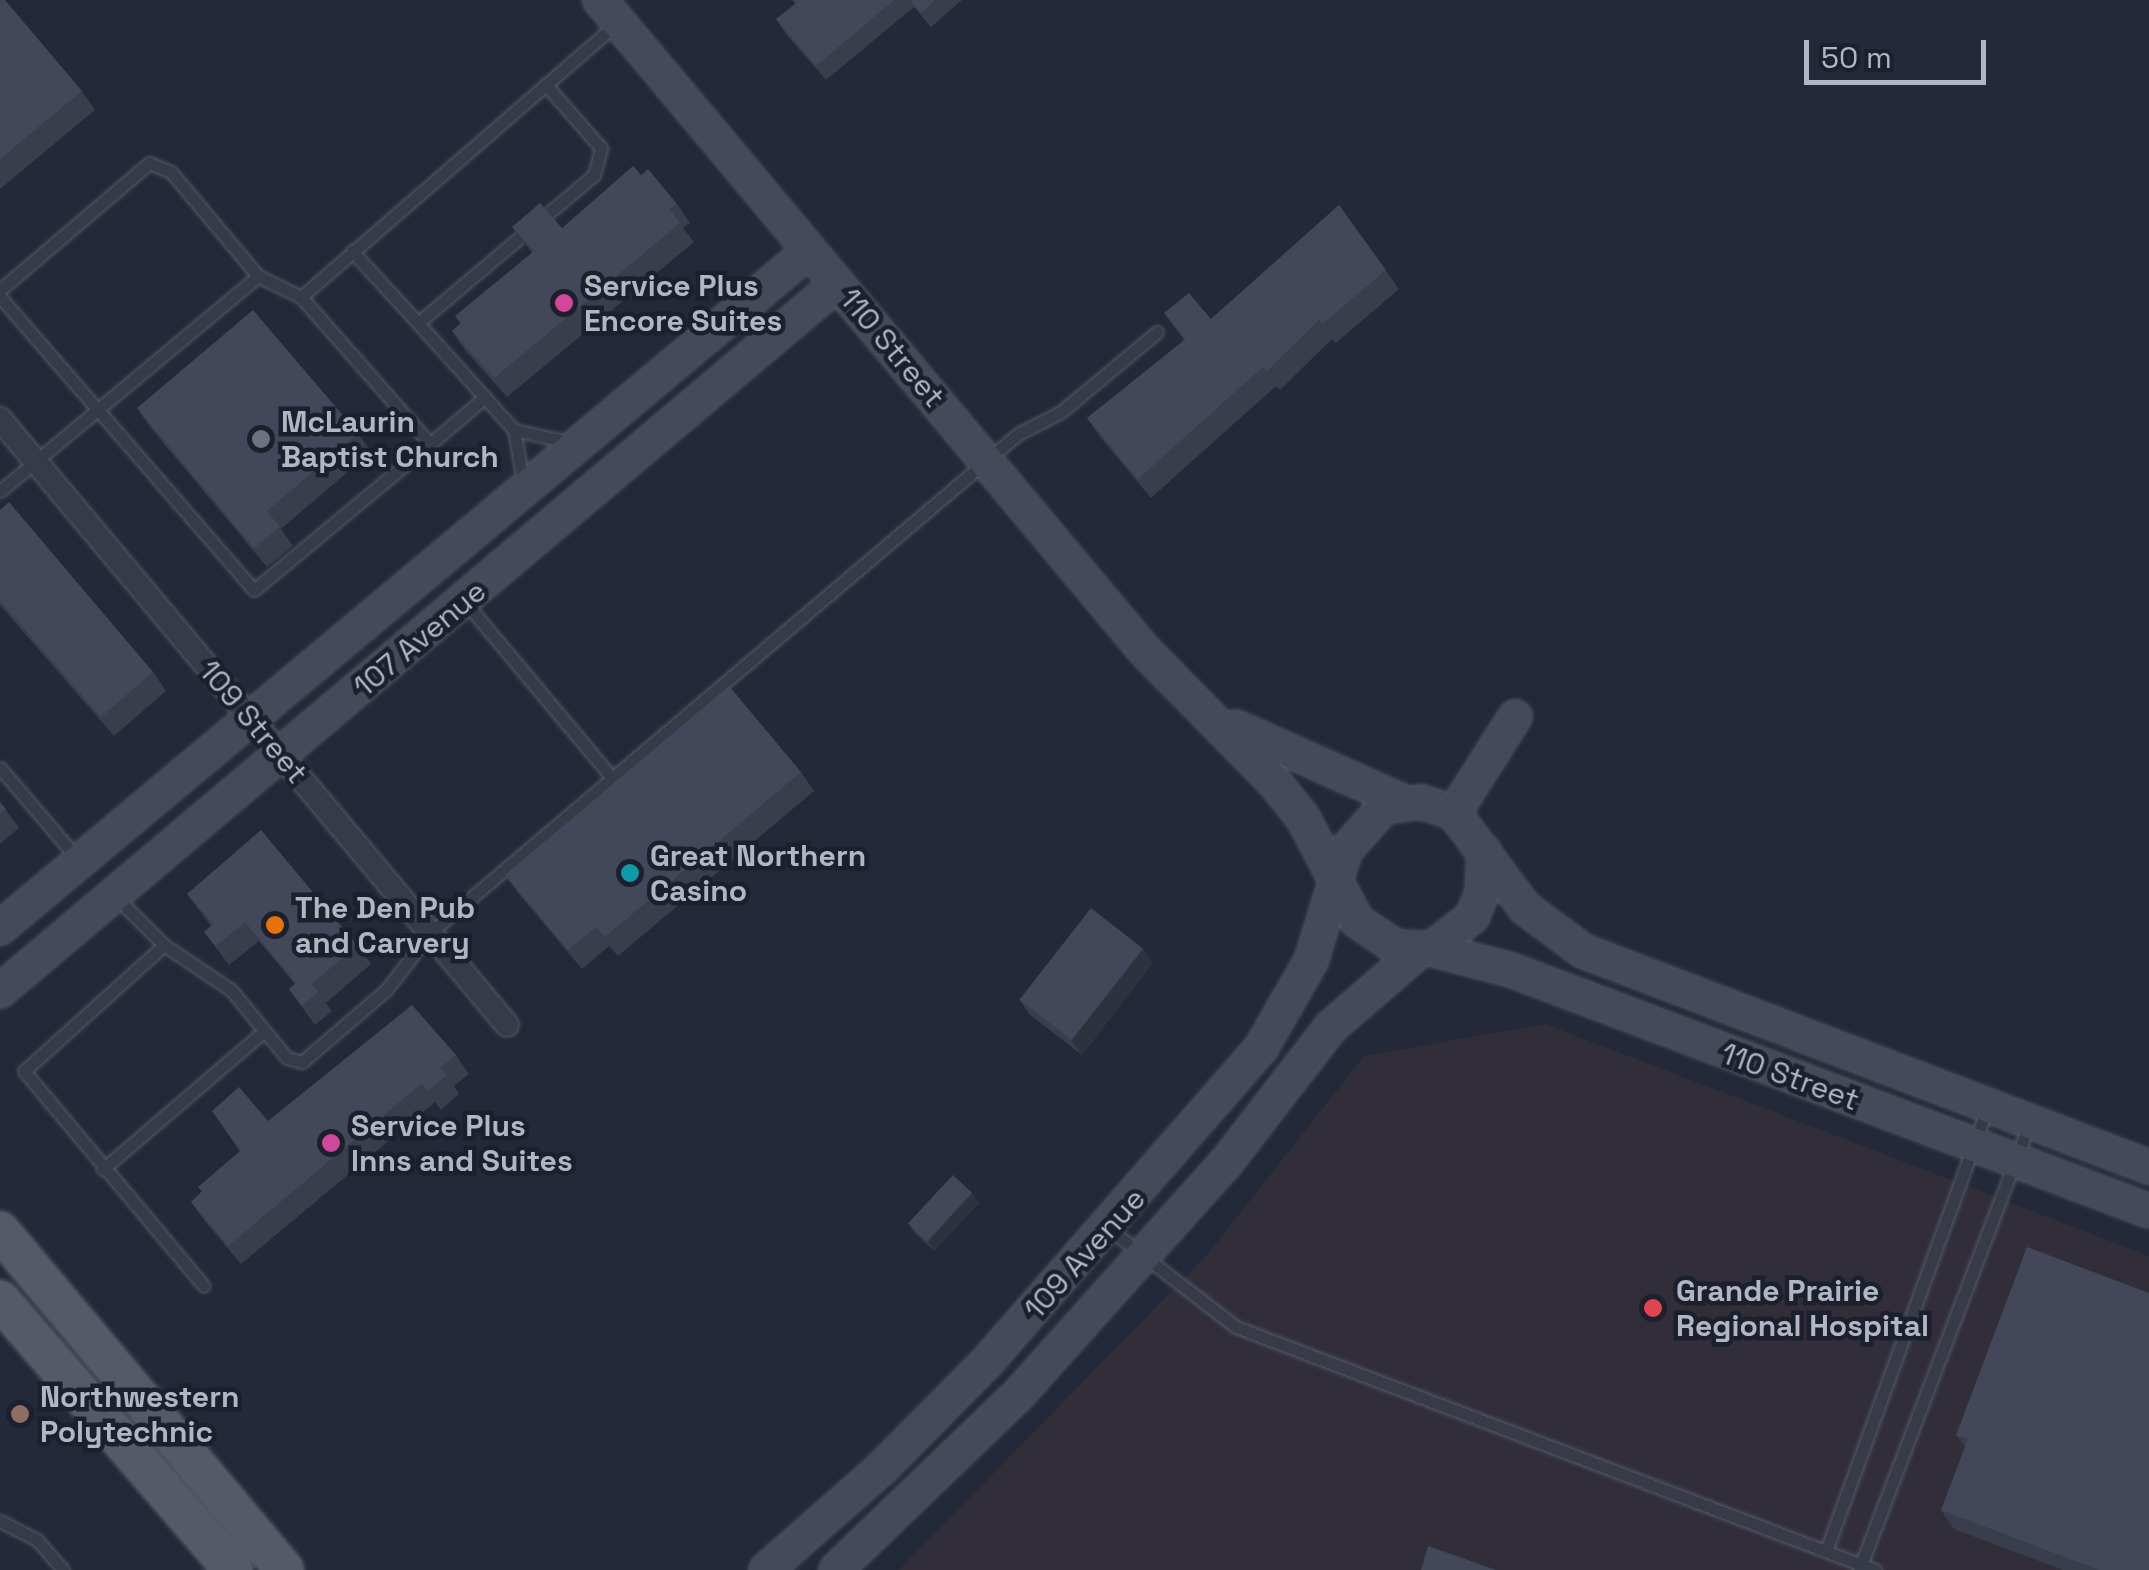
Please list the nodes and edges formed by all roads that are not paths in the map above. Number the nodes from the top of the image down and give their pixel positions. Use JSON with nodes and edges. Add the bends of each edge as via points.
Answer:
{"nodes":[{"id":1,"x":609,"y":11,"type":"edge"},
{"id":2,"x":546,"y":85,"type":"junction"},
{"id":3,"x":352,"y":251,"type":"junction"},
{"id":4,"x":809,"y":251,"type":"junction"},
{"id":5,"x":258,"y":276,"type":"junction"},
{"id":6,"x":837,"y":284,"type":"junction"},
{"id":7,"x":0,"y":294,"type":"edge"},
{"id":8,"x":301,"y":297,"type":"junction"},
{"id":9,"x":418,"y":324,"type":"junction"},
{"id":10,"x":1158,"y":332,"type":"dead end"},
{"id":11,"x":485,"y":397,"type":"junction"},
{"id":12,"x":94,"y":411,"type":"junction"},
{"id":13,"x":0,"y":419,"type":"edge"},
{"id":14,"x":514,"y":430,"type":"junction"},
{"id":15,"x":430,"y":444,"type":"junction"},
{"id":16,"x":578,"y":444,"type":"junction"},
{"id":17,"x":35,"y":460,"type":"junction"},
{"id":18,"x":987,"y":460,"type":"junction"},
{"id":19,"x":525,"y":489,"type":"junction"},
{"id":20,"x":0,"y":491,"type":"edge"},
{"id":21,"x":534,"y":543,"type":"junction"},
{"id":22,"x":464,"y":602,"type":"junction"},
{"id":23,"x":1186,"y":695,"type":"junction"},
{"id":24,"x":1515,"y":718,"type":"dead end"},
{"id":25,"x":250,"y":720,"type":"junction"},
{"id":26,"x":281,"y":755,"type":"junction"},
{"id":27,"x":0,"y":768,"type":"edge"},
{"id":28,"x":612,"y":778,"type":"junction"},
{"id":29,"x":1404,"y":802,"type":"junction"},
{"id":30,"x":1454,"y":812,"type":"junction"},
{"id":31,"x":1484,"y":852,"type":"junction"},
{"id":32,"x":80,"y":862,"type":"junction"},
{"id":33,"x":1337,"y":887,"type":"junction"},
{"id":34,"x":114,"y":894,"type":"junction"},
{"id":35,"x":0,"y":928,"type":"edge"},
{"id":36,"x":431,"y":932,"type":"junction"},
{"id":37,"x":164,"y":944,"type":"junction"},
{"id":38,"x":1424,"y":951,"type":"junction"},
{"id":39,"x":0,"y":991,"type":"edge"},
{"id":40,"x":507,"y":1025,"type":"dead end"},
{"id":41,"x":264,"y":1030,"type":"junction"},
{"id":42,"x":1989,"y":1104,"type":"junction"},
{"id":43,"x":2031,"y":1121,"type":"junction"},
{"id":44,"x":1975,"y":1144,"type":"junction"},
{"id":45,"x":2016,"y":1159,"type":"junction"},
{"id":46,"x":2149,"y":1166,"type":"edge"},
{"id":47,"x":103,"y":1169,"type":"junction"},
{"id":48,"x":2149,"y":1211,"type":"edge"},
{"id":49,"x":1109,"y":1229,"type":"junction"},
{"id":50,"x":0,"y":1231,"type":"edge"},
{"id":51,"x":1144,"y":1258,"type":"junction"},
{"id":52,"x":204,"y":1286,"type":"dead end"},
{"id":53,"x":0,"y":1300,"type":"edge"},
{"id":54,"x":0,"y":1521,"type":"edge"},
{"id":55,"x":1826,"y":1551,"type":"junction"},
{"id":56,"x":1860,"y":1567,"type":"edge"},
{"id":57,"x":63,"y":1570,"type":"edge"},
{"id":58,"x":234,"y":1570,"type":"edge"},
{"id":59,"x":284,"y":1570,"type":"edge"},
{"id":60,"x":766,"y":1570,"type":"edge"},
{"id":61,"x":836,"y":1570,"type":"edge"},
{"id":62,"x":1875,"y":1570,"type":"edge"}],
"edges":[{"from":1,"to":2,"type":"lane"},
{"from":1,"to":4,"type":"street","name":"110 Street"},
{"from":2,"to":3,"type":"lane"},
{"from":2,"to":9,"type":"lane","via":[[601,148],[602,163]]},
{"from":3,"to":8,"type":"lane"},
{"from":3,"to":9,"type":"lane"},
{"from":4,"to":6,"type":"street","name":"110 Street"},
{"from":4,"to":16,"type":"street","name":"107 Avenue"},
{"from":4,"to":21,"type":"street","via":[[781,309],[577,487]]},
{"from":5,"to":7,"type":"lane","via":[[170,172],[150,163]]},
{"from":5,"to":8,"type":"lane"},
{"from":5,"to":12,"type":"lane"},
{"from":6,"to":18,"type":"street","name":"110 Street"},
{"from":6,"to":21,"type":"street","name":"107 Avenue"},
{"from":7,"to":12,"type":"lane"},
{"from":8,"to":15,"type":"lane"},
{"from":9,"to":11,"type":"lane"},
{"from":10,"to":18,"type":"lane","via":[[1061,412]]},
{"from":11,"to":14,"type":"lane"},
{"from":11,"to":15,"type":"lane"},
{"from":12,"to":15,"type":"lane","via":[[254,590]]},
{"from":12,"to":17,"type":"lane"},
{"from":13,"to":17,"type":"street","name":"109 Street"},
{"from":14,"to":16,"type":"lane"},
{"from":14,"to":19,"type":"lane"},
{"from":16,"to":19,"type":"street","name":"107 Avenue"},
{"from":17,"to":20,"type":"lane"},
{"from":17,"to":25,"type":"street","name":"109 Street"},
{"from":18,"to":23,"type":"street","name":"110 Street"},
{"from":18,"to":28,"type":"lane"},
{"from":19,"to":25,"type":"street","name":"107 Avenue"},
{"from":21,"to":22,"type":"street","name":"107 Avenue"},
{"from":22,"to":26,"type":"street","name":"107 Avenue"},
{"from":22,"to":28,"type":"lane"},
{"from":23,"to":29,"type":"street","name":"110 Street","via":[[1254,738]]},
{"from":23,"to":33,"type":"street","name":"110 Street","via":[[1303,818]]},
{"from":24,"to":30,"type":"street"},
{"from":25,"to":26,"type":"street","name":"109 Street"},
{"from":25,"to":32,"type":"street","name":"107 Avenue"},
{"from":26,"to":34,"type":"street","name":"107 Avenue"},
{"from":26,"to":36,"type":"street","name":"109 Street"},
{"from":27,"to":32,"type":"lane"},
{"from":28,"to":36,"type":"lane"},
{"from":29,"to":30,"type":"street"},
{"from":29,"to":33,"type":"street","via":[[1384,807],[1354,834]]},
{"from":30,"to":31,"type":"street"},
{"from":31,"to":38,"type":"street","via":[[1482,894],[1472,916]]},
{"from":31,"to":42,"type":"street","name":"110 Street","via":[[1526,908],[1583,950]]},
{"from":32,"to":35,"type":"street","name":"107 Avenue"},
{"from":33,"to":38,"type":"street","via":[[1374,936]]},
{"from":33,"to":49,"type":"street","name":"109 Avenue","via":[[1282,1019]]},
{"from":34,"to":37,"type":"lane"},
{"from":34,"to":39,"type":"street","name":"107 Avenue"},
{"from":36,"to":40,"type":"street","name":"109 Street"},
{"from":36,"to":41,"type":"lane","via":[[386,990],[302,1062],[287,1058]]},
{"from":37,"to":41,"type":"lane","via":[[232,990]]},
{"from":37,"to":47,"type":"lane","via":[[24,1071]]},
{"from":38,"to":44,"type":"street","name":"110 Street","via":[[1523,974],[1657,1030]]},
{"from":38,"to":51,"type":"street","name":"109 Avenue","via":[[1331,1028]]},
{"from":41,"to":47,"type":"lane"},
{"from":42,"to":43,"type":"street","name":"110 Street"},
{"from":42,"to":44,"type":"lane"},
{"from":43,"to":45,"type":"lane"},
{"from":43,"to":46,"type":"street","name":"110 Street"},
{"from":44,"to":45,"type":"street","name":"110 Street"},
{"from":44,"to":55,"type":"lane"},
{"from":45,"to":48,"type":"street","name":"110 Street"},
{"from":45,"to":56,"type":"lane"},
{"from":47,"to":52,"type":"lane"},
{"from":49,"to":51,"type":"lane"},
{"from":49,"to":60,"type":"street","name":"109 Avenue","via":[[908,1442]]},
{"from":50,"to":59,"type":"main road"},
{"from":51,"to":55,"type":"lane","via":[[1236,1327]]},
{"from":51,"to":61,"type":"street","name":"109 Avenue","via":[[1006,1408]]},
{"from":53,"to":58,"type":"main road"},
{"from":54,"to":57,"type":"lane","via":[[38,1540]]},
{"from":55,"to":56,"type":"lane"},
{"from":56,"to":62,"type":"lane"}]}
